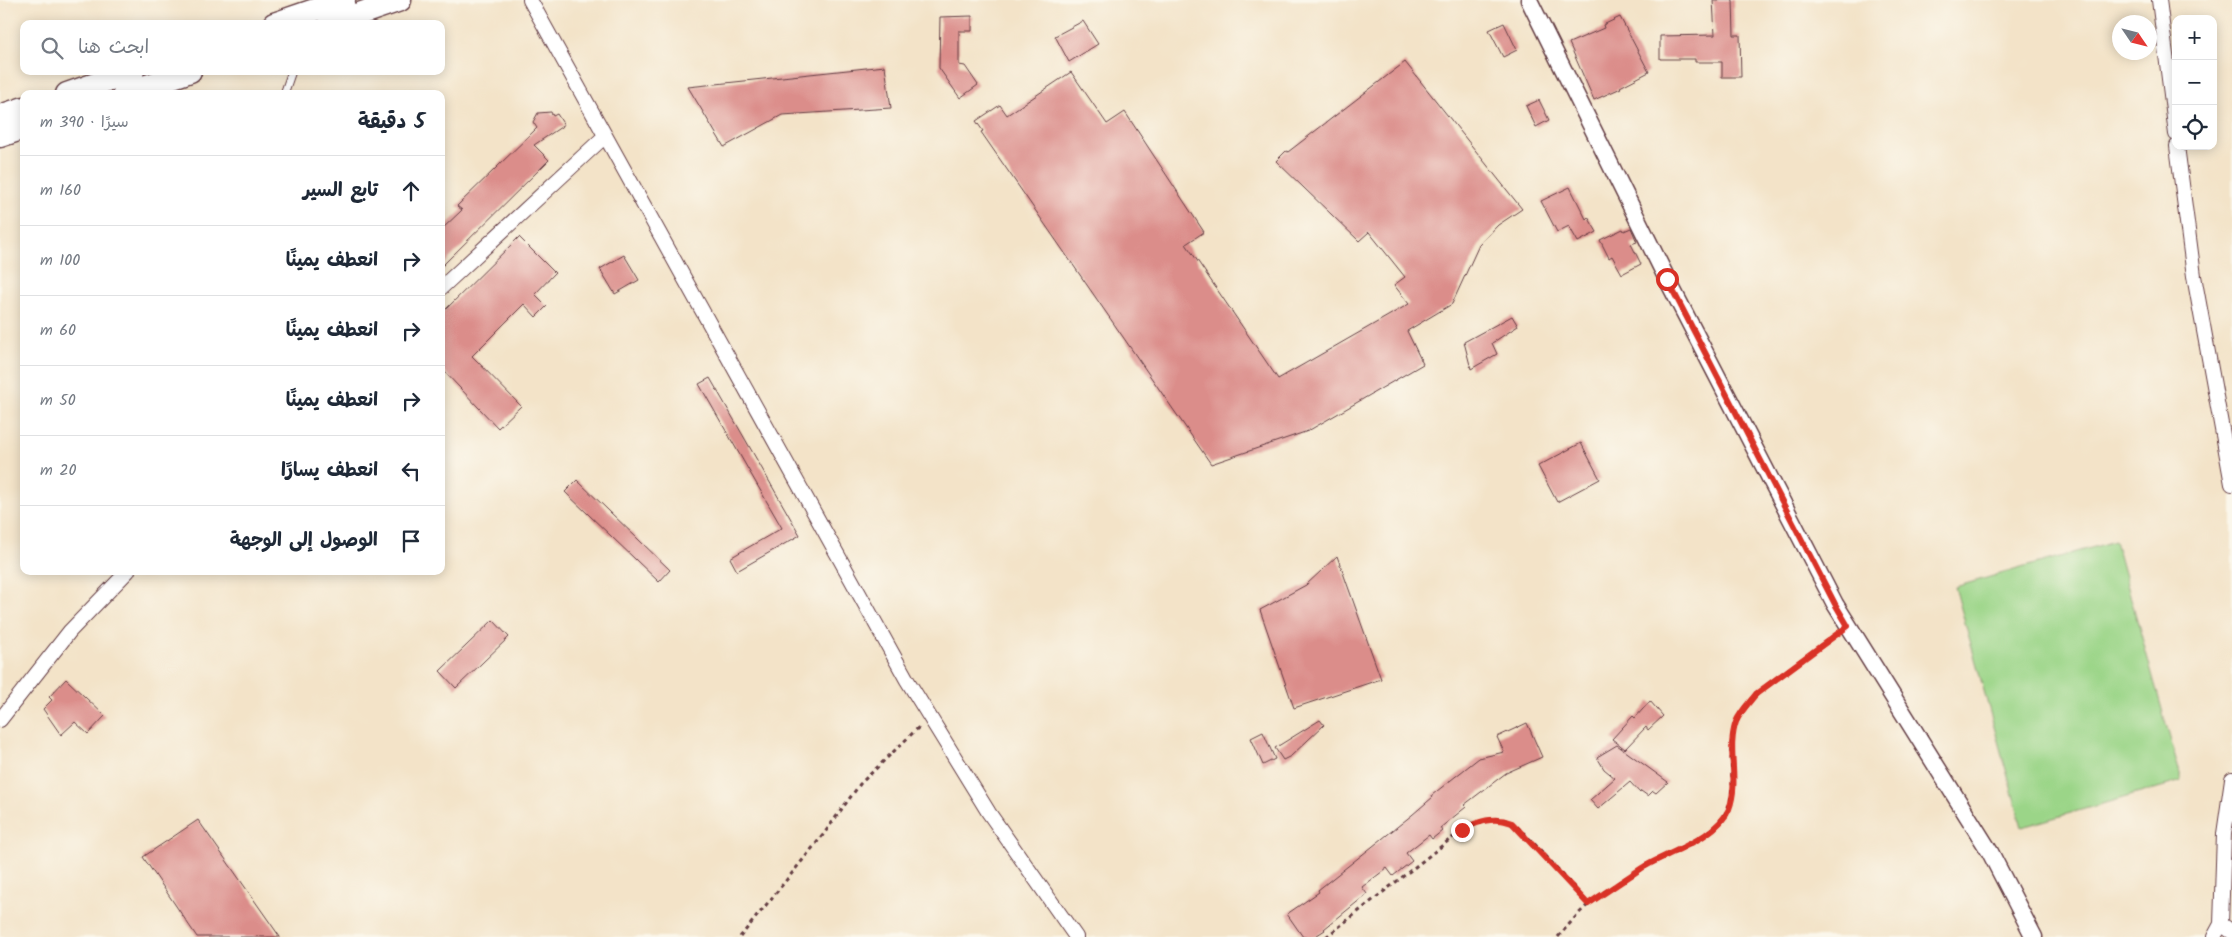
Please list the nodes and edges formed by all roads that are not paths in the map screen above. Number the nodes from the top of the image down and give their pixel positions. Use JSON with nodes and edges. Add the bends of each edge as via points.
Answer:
{"nodes":[{"id":1,"x":344,"y":0,"type":"edge"},
{"id":2,"x":400,"y":0,"type":"edge"},
{"id":3,"x":530,"y":0,"type":"edge"},
{"id":4,"x":1529,"y":0,"type":"edge"},
{"id":5,"x":2159,"y":0,"type":"edge"},
{"id":6,"x":286,"y":20,"type":"edge"},
{"id":7,"x":342,"y":20,"type":"edge"},
{"id":8,"x":122,"y":75,"type":"edge"},
{"id":9,"x":179,"y":75,"type":"edge"},
{"id":10,"x":291,"y":75,"type":"edge"},
{"id":11,"x":79,"y":90,"type":"edge"},
{"id":12,"x":135,"y":90,"type":"edge"},
{"id":13,"x":285,"y":90,"type":"edge"},
{"id":14,"x":2172,"y":105,"type":"edge"},
{"id":15,"x":20,"y":109,"type":"edge"},
{"id":16,"x":0,"y":116,"type":"edge"},
{"id":17,"x":20,"y":129,"type":"edge"},
{"id":18,"x":0,"y":136,"type":"edge"},
{"id":19,"x":605,"y":136,"type":"junction"},
{"id":20,"x":2178,"y":150,"type":"edge"},
{"id":21,"x":445,"y":284,"type":"edge"},
{"id":22,"x":2232,"y":484,"type":"edge"},
{"id":23,"x":124,"y":575,"type":"edge"},
{"id":24,"x":0,"y":720,"type":"edge"},
{"id":25,"x":2232,"y":779,"type":"edge"},
{"id":26,"x":2227,"y":928,"type":"edge"},
{"id":27,"x":1076,"y":937,"type":"edge"},
{"id":28,"x":2034,"y":937,"type":"edge"},
{"id":29,"x":2214,"y":937,"type":"edge"}],
"edges":[{"from":1,"to":6,"type":"highway"},
{"from":2,"to":7,"type":"highway"},
{"from":3,"to":19,"type":"street"},
{"from":4,"to":28,"type":"street","via":[[1667,279],[1835,604],[1990,852]]},
{"from":5,"to":14,"type":"street"},
{"from":8,"to":11,"type":"highway"},
{"from":9,"to":12,"type":"highway"},
{"from":10,"to":13,"type":"lane"},
{"from":15,"to":16,"type":"highway"},
{"from":17,"to":18,"type":"highway"},
{"from":19,"to":21,"type":"street"},
{"from":19,"to":27,"type":"street","via":[[907,680],[988,813]]},
{"from":20,"to":22,"type":"street","via":[[2194,276]]},
{"from":23,"to":24,"type":"street","via":[[70,631]]},
{"from":25,"to":26,"type":"street","via":[[2224,834]]},
{"from":26,"to":29,"type":"street"}]}
